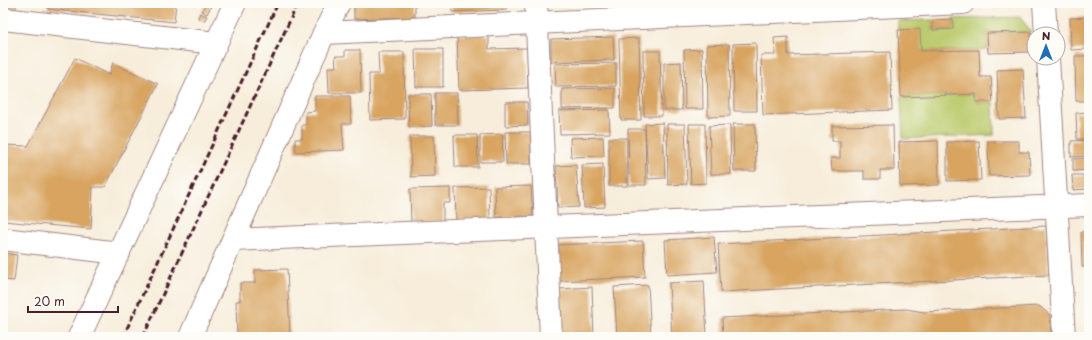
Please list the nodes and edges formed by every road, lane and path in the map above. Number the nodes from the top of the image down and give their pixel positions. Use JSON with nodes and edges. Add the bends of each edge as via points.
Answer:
{"nodes":[{"id":1,"x":235,"y":3,"type":"edge"},
{"id":2,"x":339,"y":3,"type":"edge"},
{"id":3,"x":962,"y":3,"type":"edge"},
{"id":4,"x":1044,"y":3,"type":"edge"},
{"id":5,"x":537,"y":13,"type":"edge"},
{"id":6,"x":3,"y":19,"type":"edge"},
{"id":7,"x":1045,"y":26,"type":"edge"},
{"id":8,"x":324,"y":33,"type":"junction"},
{"id":9,"x":216,"y":43,"type":"junction"},
{"id":10,"x":1048,"y":66,"type":"edge"},
{"id":11,"x":1089,"y":205,"type":"edge"},
{"id":12,"x":1057,"y":206,"type":"junction"},
{"id":13,"x":547,"y":227,"type":"junction"},
{"id":14,"x":3,"y":239,"type":"edge"},
{"id":15,"x":233,"y":240,"type":"junction"},
{"id":16,"x":119,"y":253,"type":"junction"},
{"id":17,"x":78,"y":337,"type":"edge"},
{"id":18,"x":190,"y":337,"type":"edge"},
{"id":19,"x":551,"y":337,"type":"edge"},
{"id":20,"x":1064,"y":337,"type":"edge"}],
"edges":[{"from":1,"to":9,"type":"street"},
{"from":2,"to":8,"type":"street"},
{"from":3,"to":5,"type":"street"},
{"from":4,"to":7,"type":"street"},
{"from":5,"to":8,"type":"street"},
{"from":5,"to":13,"type":"street"},
{"from":6,"to":9,"type":"street"},
{"from":8,"to":15,"type":"street"},
{"from":9,"to":16,"type":"street"},
{"from":10,"to":12,"type":"street"},
{"from":11,"to":12,"type":"street"},
{"from":12,"to":13,"type":"street"},
{"from":12,"to":20,"type":"street"},
{"from":13,"to":15,"type":"street"},
{"from":13,"to":19,"type":"street"},
{"from":14,"to":16,"type":"street"},
{"from":15,"to":18,"type":"street"},
{"from":16,"to":17,"type":"street"}]}
